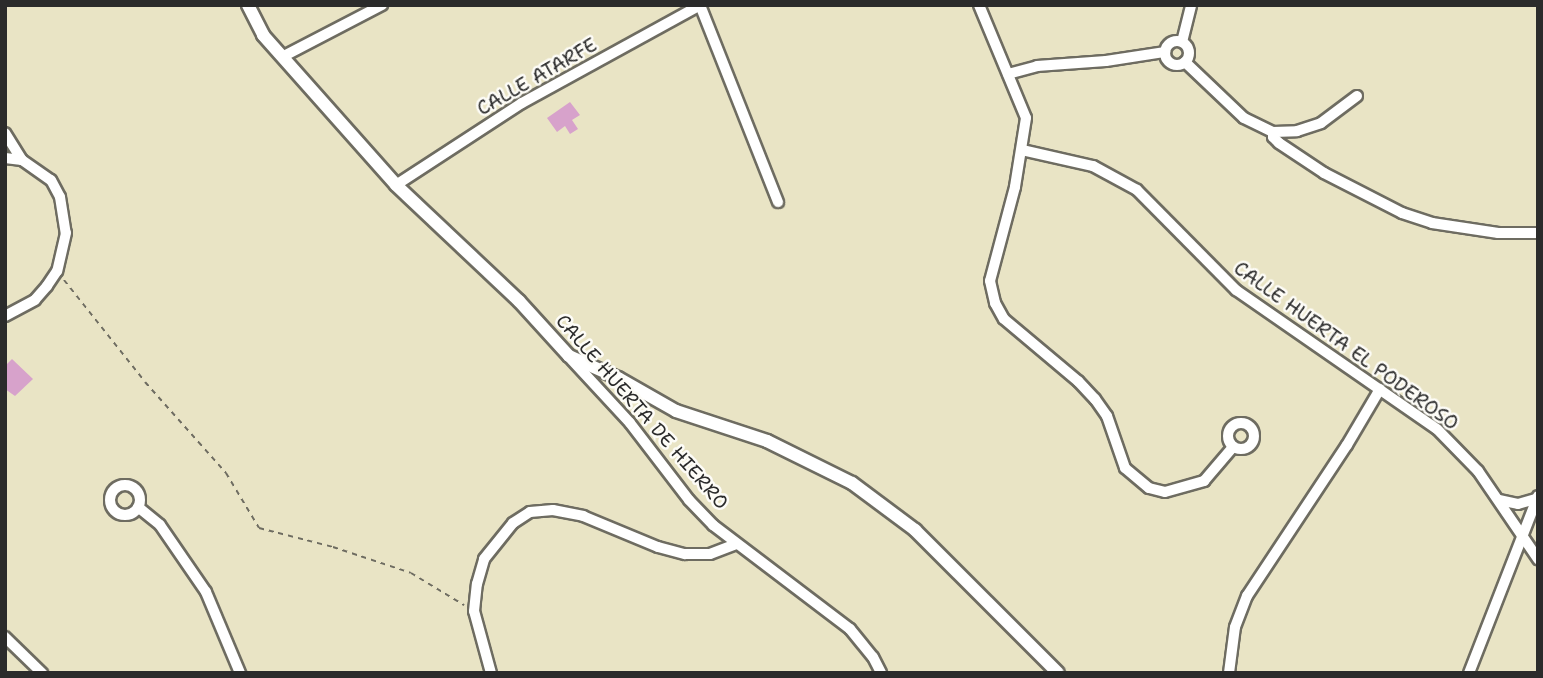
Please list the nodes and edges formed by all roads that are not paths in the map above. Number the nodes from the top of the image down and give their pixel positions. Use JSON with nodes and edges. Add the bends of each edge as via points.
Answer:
{"nodes":[{"id":1,"x":247,"y":5,"type":"edge"},
{"id":2,"x":382,"y":5,"type":"edge"},
{"id":3,"x":700,"y":5,"type":"edge"},
{"id":4,"x":979,"y":5,"type":"edge"},
{"id":5,"x":1191,"y":5,"type":"edge"},
{"id":6,"x":1182,"y":42,"type":"junction"},
{"id":7,"x":1165,"y":52,"type":"junction"},
{"id":8,"x":282,"y":57,"type":"junction"},
{"id":9,"x":1185,"y":62,"type":"junction"},
{"id":10,"x":1009,"y":74,"type":"junction"},
{"id":11,"x":1357,"y":96,"type":"dead end"},
{"id":12,"x":1297,"y":131,"type":"junction"},
{"id":13,"x":5,"y":132,"type":"edge"},
{"id":14,"x":1273,"y":132,"type":"junction"},
{"id":15,"x":1022,"y":150,"type":"junction"},
{"id":16,"x":1296,"y":154,"type":"junction"},
{"id":17,"x":5,"y":158,"type":"edge"},
{"id":18,"x":22,"y":160,"type":"junction"},
{"id":19,"x":396,"y":186,"type":"junction"},
{"id":20,"x":778,"y":202,"type":"dead end"},
{"id":21,"x":1538,"y":233,"type":"edge"},
{"id":22,"x":5,"y":316,"type":"edge"},
{"id":23,"x":569,"y":356,"type":"junction"},
{"id":24,"x":618,"y":378,"type":"junction"},
{"id":25,"x":1380,"y":388,"type":"junction"},
{"id":26,"x":602,"y":393,"type":"junction"},
{"id":27,"x":1233,"y":447,"type":"dead end"},
{"id":28,"x":1537,"y":497,"type":"edge"},
{"id":29,"x":1499,"y":500,"type":"junction"},
{"id":30,"x":138,"y":507,"type":"dead end"},
{"id":31,"x":1522,"y":537,"type":"junction"},
{"id":32,"x":736,"y":544,"type":"junction"},
{"id":33,"x":1538,"y":559,"type":"edge"},
{"id":34,"x":5,"y":638,"type":"edge"},
{"id":35,"x":42,"y":673,"type":"edge"},
{"id":36,"x":240,"y":673,"type":"edge"},
{"id":37,"x":491,"y":673,"type":"edge"},
{"id":38,"x":881,"y":673,"type":"edge"},
{"id":39,"x":1058,"y":673,"type":"edge"},
{"id":40,"x":1228,"y":673,"type":"edge"},
{"id":41,"x":1469,"y":673,"type":"edge"}],
"edges":[{"from":1,"to":8,"type":"street","name":"CALLE HUERTA DE HIERRO"},
{"from":2,"to":8,"type":"street"},
{"from":3,"to":19,"type":"street","name":"CALLE ATARFE","via":[[523,103]]},
{"from":3,"to":20,"type":"street"},
{"from":4,"to":10,"type":"street"},
{"from":5,"to":6,"type":"street"},
{"from":6,"to":7,"type":"street","via":[[1169,43]]},
{"from":6,"to":9,"type":"street","via":[[1188,49]]},
{"from":7,"to":9,"type":"street","via":[[1171,64]]},
{"from":7,"to":10,"type":"street","via":[[1037,66]]},
{"from":8,"to":19,"type":"street","name":"CALLE HUERTA DE HIERRO"},
{"from":9,"to":14,"type":"street","via":[[1244,118]]},
{"from":10,"to":15,"type":"street","via":[[1026,118]]},
{"from":11,"to":12,"type":"street","via":[[1321,123]]},
{"from":12,"to":14,"type":"street"},
{"from":12,"to":16,"type":"street"},
{"from":13,"to":18,"type":"street"},
{"from":14,"to":16,"type":"street","via":[[1279,143]]},
{"from":15,"to":25,"type":"street","name":"CALLE HUERTA EL PODEROSO","via":[[1093,166],[1137,190],[1236,290]]},
{"from":15,"to":27,"type":"street","via":[[990,281],[1004,319],[1095,399],[1107,416],[1125,468],[1149,488],[1165,492],[1204,481]]},
{"from":16,"to":21,"type":"street","via":[[1352,190],[1402,213],[1498,233]]},
{"from":17,"to":18,"type":"street"},
{"from":18,"to":22,"type":"street","via":[[51,180],[60,197],[66,233],[57,271],[35,300]]},
{"from":19,"to":23,"type":"street","name":"CALLE HUERTA DE HIERRO","via":[[519,301]]},
{"from":23,"to":24,"type":"street"},
{"from":23,"to":26,"type":"street","name":"CALLE HUERTA DE HIERRO"},
{"from":24,"to":26,"type":"street","via":[[606,384]]},
{"from":24,"to":39,"type":"street","via":[[676,411],[767,441],[852,483],[915,530]]},
{"from":25,"to":29,"type":"street","name":"CALLE HUERTA EL PODEROSO","via":[[1445,436]]},
{"from":25,"to":40,"type":"street","via":[[1247,596],[1235,627]]},
{"from":26,"to":32,"type":"street","name":"CALLE HUERTA DE HIERRO","via":[[631,423],[689,500]]},
{"from":28,"to":29,"type":"street","via":[[1518,504]]},
{"from":28,"to":31,"type":"street"},
{"from":29,"to":31,"type":"street","name":"CALLE HUERTA EL PODEROSO"},
{"from":30,"to":36,"type":"street","via":[[160,525],[206,592]]},
{"from":31,"to":33,"type":"street","name":"CALLE HUERTA EL PODEROSO"},
{"from":31,"to":41,"type":"street"},
{"from":32,"to":37,"type":"street","via":[[710,554],[685,554],[583,516],[553,510],[530,512],[513,523],[484,559],[474,611]]},
{"from":32,"to":38,"type":"street","name":"CALLE HUERTA DE HIERRO","via":[[850,629]]},
{"from":34,"to":35,"type":"street"}]}
